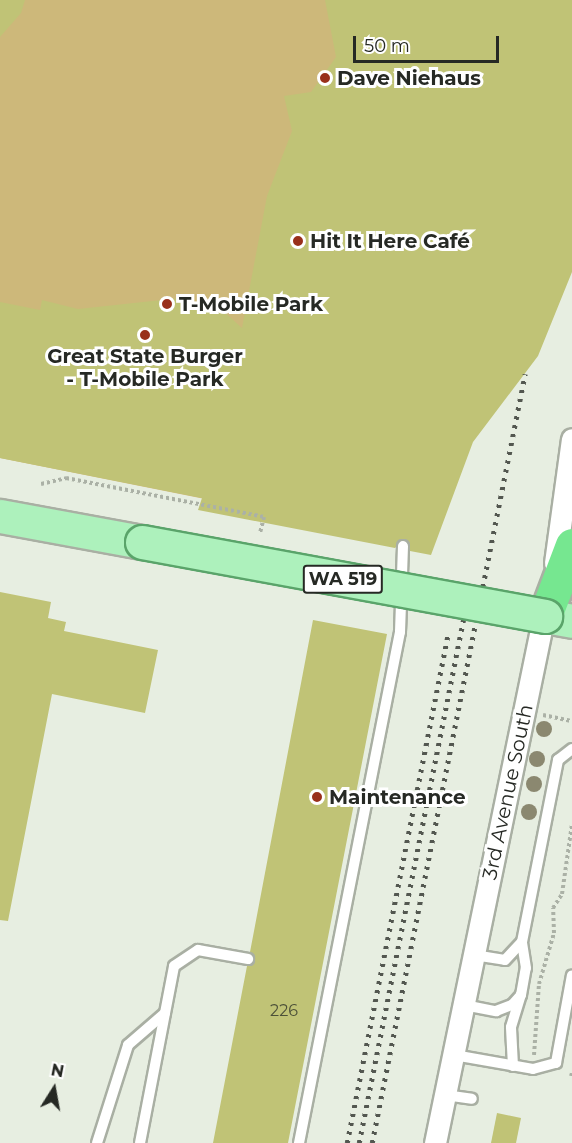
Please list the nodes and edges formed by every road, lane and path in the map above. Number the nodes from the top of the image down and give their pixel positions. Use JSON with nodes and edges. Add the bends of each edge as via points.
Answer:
{"nodes":[{"id":1,"x":572,"y":439,"type":"edge"},
{"id":2,"x":41,"y":484,"type":"dead end"},
{"id":3,"x":0,"y":517,"type":"edge"},
{"id":4,"x":260,"y":533,"type":"dead end"},
{"id":5,"x":572,"y":545,"type":"edge"},
{"id":6,"x":403,"y":546,"type":"dead end"},
{"id":7,"x":558,"y":619,"type":"edge"},
{"id":8,"x":543,"y":715,"type":"dead end"},
{"id":9,"x":572,"y":721,"type":"edge"},
{"id":10,"x":572,"y":749,"type":"edge"},
{"id":11,"x":572,"y":824,"type":"edge"},
{"id":12,"x":522,"y":942,"type":"junction"},
{"id":13,"x":474,"y":955,"type":"junction"},
{"id":14,"x":248,"y":959,"type":"dead end"},
{"id":15,"x":572,"y":975,"type":"edge"},
{"id":16,"x":521,"y":995,"type":"junction"},
{"id":17,"x":464,"y":1005,"type":"junction"},
{"id":18,"x":165,"y":1013,"type":"junction"},
{"id":19,"x":454,"y":1055,"type":"junction"},
{"id":20,"x":534,"y":1055,"type":"dead end"},
{"id":21,"x":513,"y":1066,"type":"junction"},
{"id":22,"x":446,"y":1095,"type":"junction"},
{"id":23,"x":472,"y":1100,"type":"dead end"},
{"id":24,"x":97,"y":1143,"type":"edge"},
{"id":25,"x":140,"y":1143,"type":"edge"},
{"id":26,"x":299,"y":1143,"type":"edge"},
{"id":27,"x":435,"y":1143,"type":"edge"}],
"edges":[{"from":1,"to":13,"type":"street","name":"3rd Avenue South","via":[[555,560]]},
{"from":2,"to":4,"type":"path","via":[[66,478],[264,517]]},
{"from":3,"to":7,"type":"main road","number":"WA 519","bridge":true},
{"from":5,"to":7,"type":"highway"},
{"from":6,"to":26,"type":"lane","via":[[400,632]]},
{"from":8,"to":9,"type":"path"},
{"from":10,"to":12,"type":"lane","via":[[558,760]]},
{"from":11,"to":20,"type":"path","via":[[562,894],[553,908],[554,933],[539,984]]},
{"from":12,"to":13,"type":"lane","via":[[505,960]]},
{"from":12,"to":16,"type":"lane"},
{"from":13,"to":17,"type":"street","name":"3rd Avenue South"},
{"from":14,"to":18,"type":"lane","via":[[198,950],[174,966]]},
{"from":15,"to":21,"type":"lane","via":[[556,1063],[533,1070]]},
{"from":16,"to":17,"type":"lane","via":[[504,1010]]},
{"from":16,"to":21,"type":"lane","via":[[511,1027]]},
{"from":17,"to":19,"type":"street","name":"3rd Avenue South"},
{"from":18,"to":24,"type":"lane","via":[[128,1045]]},
{"from":18,"to":25,"type":"lane"},
{"from":19,"to":21,"type":"lane"},
{"from":19,"to":22,"type":"street","name":"3rd Avenue South"},
{"from":22,"to":23,"type":"lane"},
{"from":22,"to":27,"type":"street","name":"3rd Avenue South"}]}
